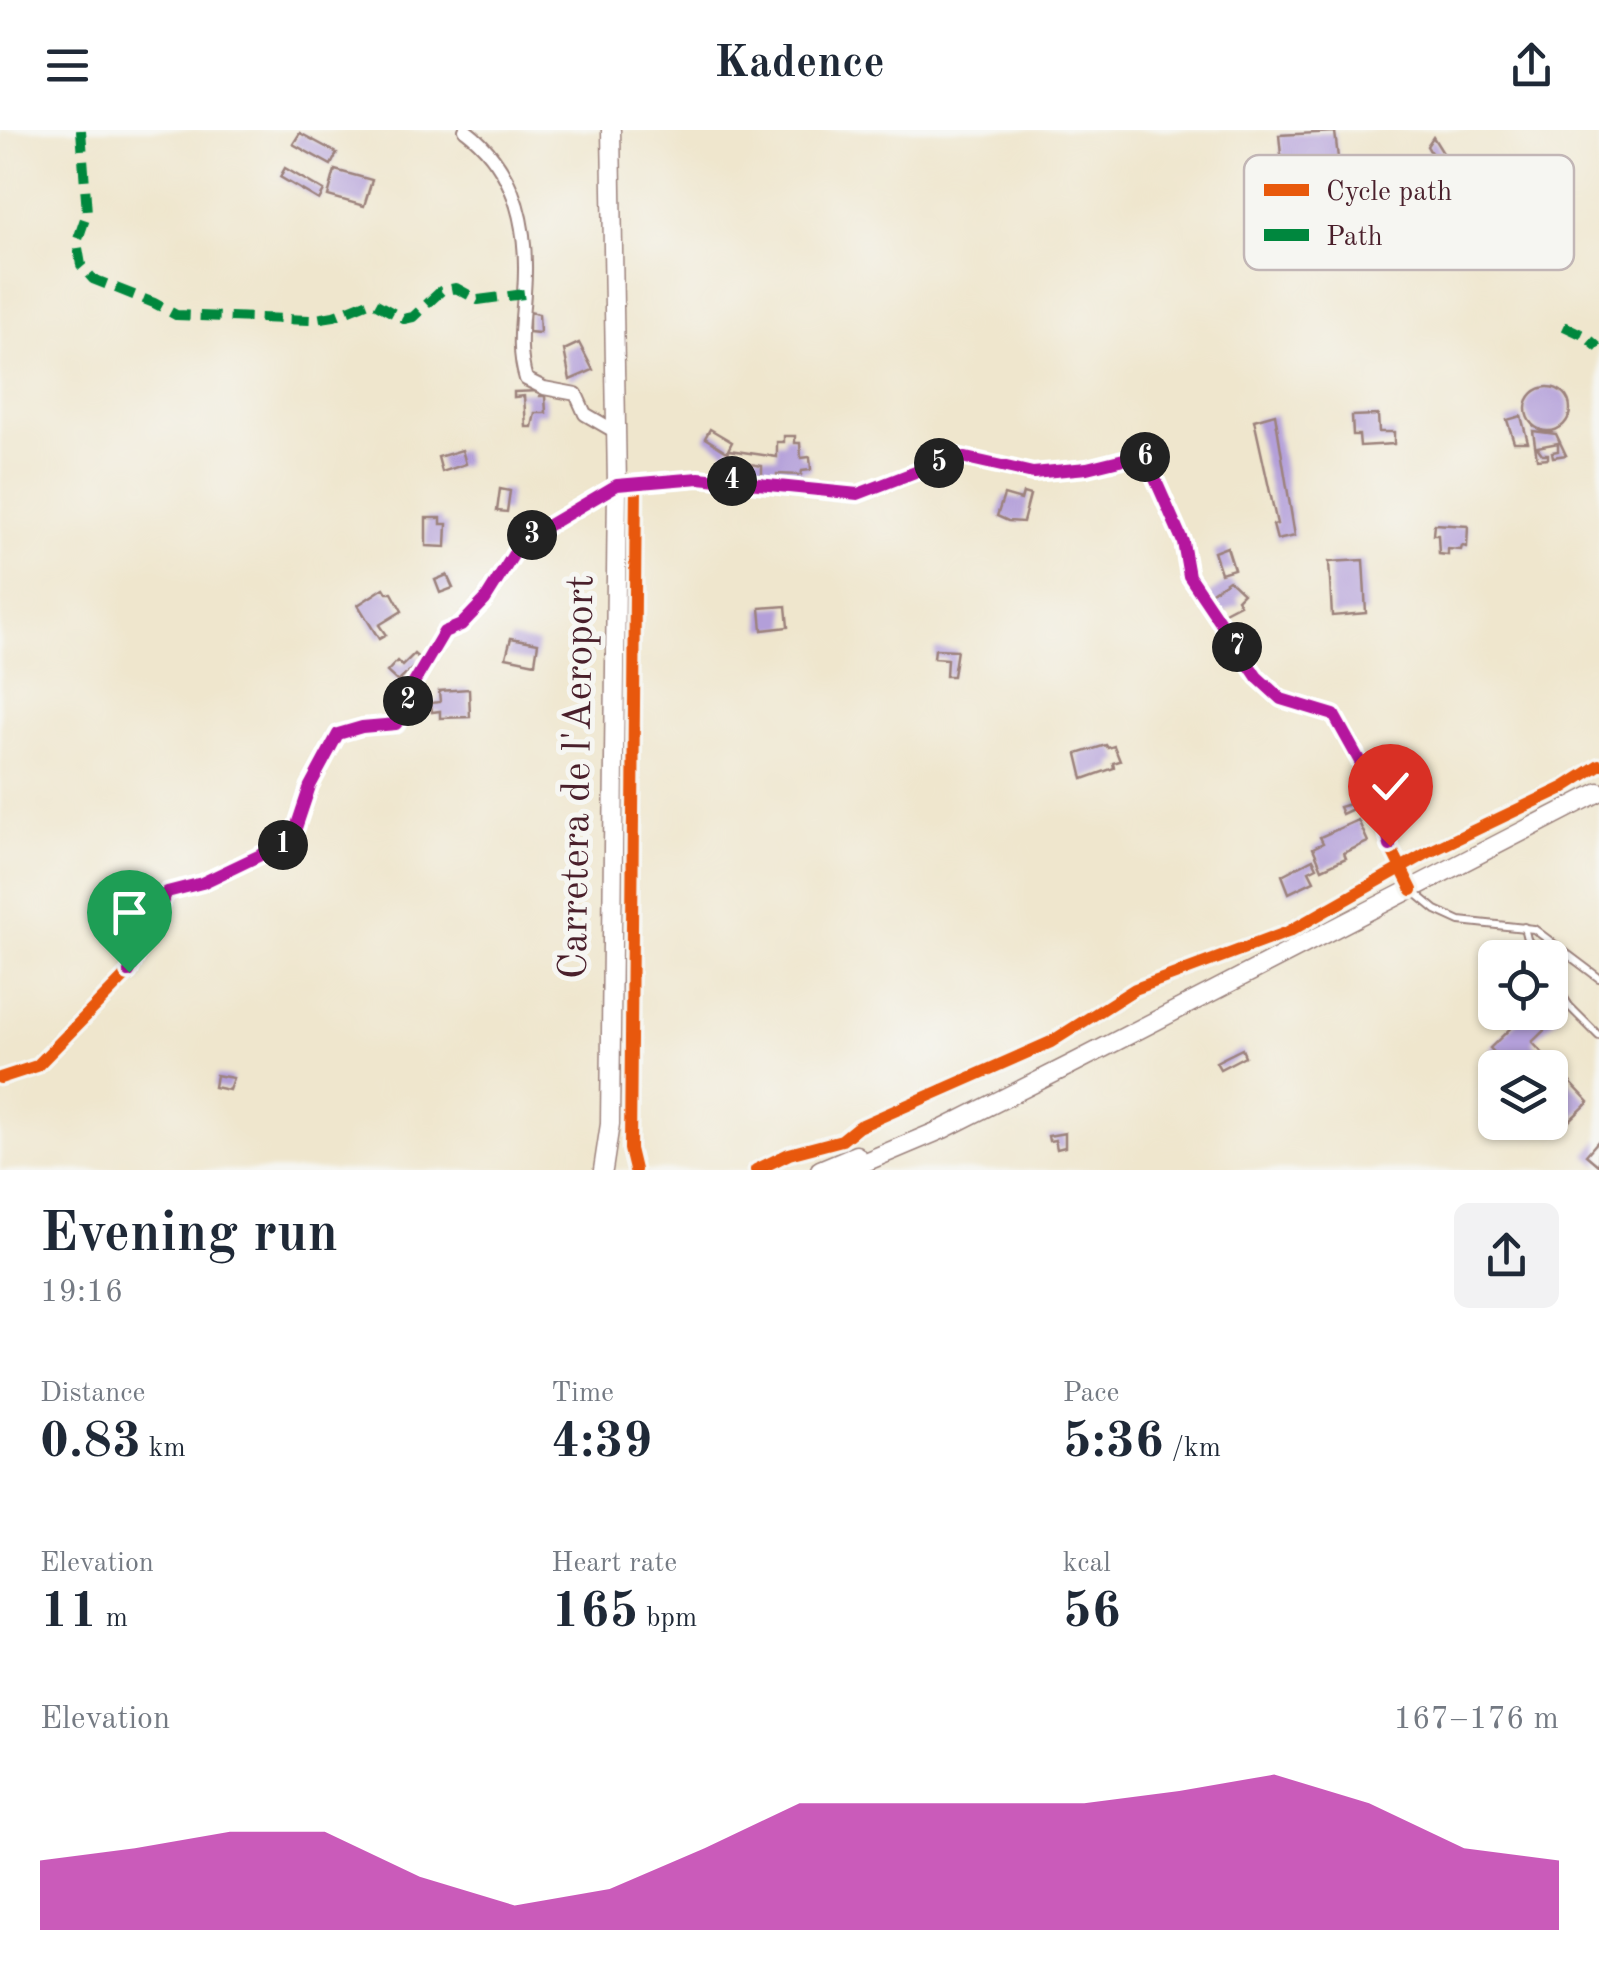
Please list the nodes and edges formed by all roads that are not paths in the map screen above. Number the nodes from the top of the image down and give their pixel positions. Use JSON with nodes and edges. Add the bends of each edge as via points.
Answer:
{"nodes":[{"id":1,"x":465,"y":130,"type":"edge"},
{"id":2,"x":611,"y":130,"type":"edge"},
{"id":3,"x":616,"y":432,"type":"junction"},
{"id":4,"x":617,"y":485,"type":"junction"},
{"id":5,"x":1599,"y":792,"type":"edge"},
{"id":6,"x":1412,"y":890,"type":"junction"},
{"id":7,"x":1524,"y":927,"type":"junction"},
{"id":8,"x":1527,"y":940,"type":"edge"},
{"id":9,"x":1599,"y":978,"type":"edge"},
{"id":10,"x":1568,"y":1004,"type":"edge"},
{"id":11,"x":1599,"y":1036,"type":"edge"},
{"id":12,"x":0,"y":1078,"type":"edge"},
{"id":13,"x":982,"y":1107,"type":"junction"},
{"id":14,"x":610,"y":1124,"type":"junction"},
{"id":15,"x":603,"y":1170,"type":"edge"},
{"id":16,"x":618,"y":1170,"type":"edge"},
{"id":17,"x":820,"y":1170,"type":"edge"},
{"id":18,"x":846,"y":1170,"type":"edge"}],
"edges":[{"from":1,"to":3,"type":"street","via":[[498,164],[520,206],[520,359],[526,379],[576,394],[585,414]]},
{"from":2,"to":3,"type":"main road","name":"Carretera de l'Aeroport"},
{"from":3,"to":4,"type":"main road","name":"Carretera de l'Aeroport"},
{"from":4,"to":6,"type":"street","via":[[699,478],[858,494],[957,456],[1033,473],[1144,454],[1183,542],[1189,576],[1257,677],[1281,699],[1334,715],[1378,794],[1390,846]]},
{"from":4,"to":12,"type":"street","via":[[522,541],[485,600],[444,632],[396,724],[338,734],[292,840],[202,883],[167,892],[129,972],[37,1066]]},
{"from":4,"to":14,"type":"main road","name":"Carretera de l'Aeroport"},
{"from":5,"to":6,"type":"main road"},
{"from":6,"to":7,"type":"lane","via":[[1460,921]]},
{"from":6,"to":13,"type":"main road"},
{"from":7,"to":8,"type":"lane"},
{"from":7,"to":9,"type":"lane"},
{"from":10,"to":11,"type":"lane"},
{"from":13,"to":17,"type":"main road"},
{"from":13,"to":18,"type":"main road"},
{"from":14,"to":15,"type":"main road"},
{"from":14,"to":16,"type":"main road"}]}
